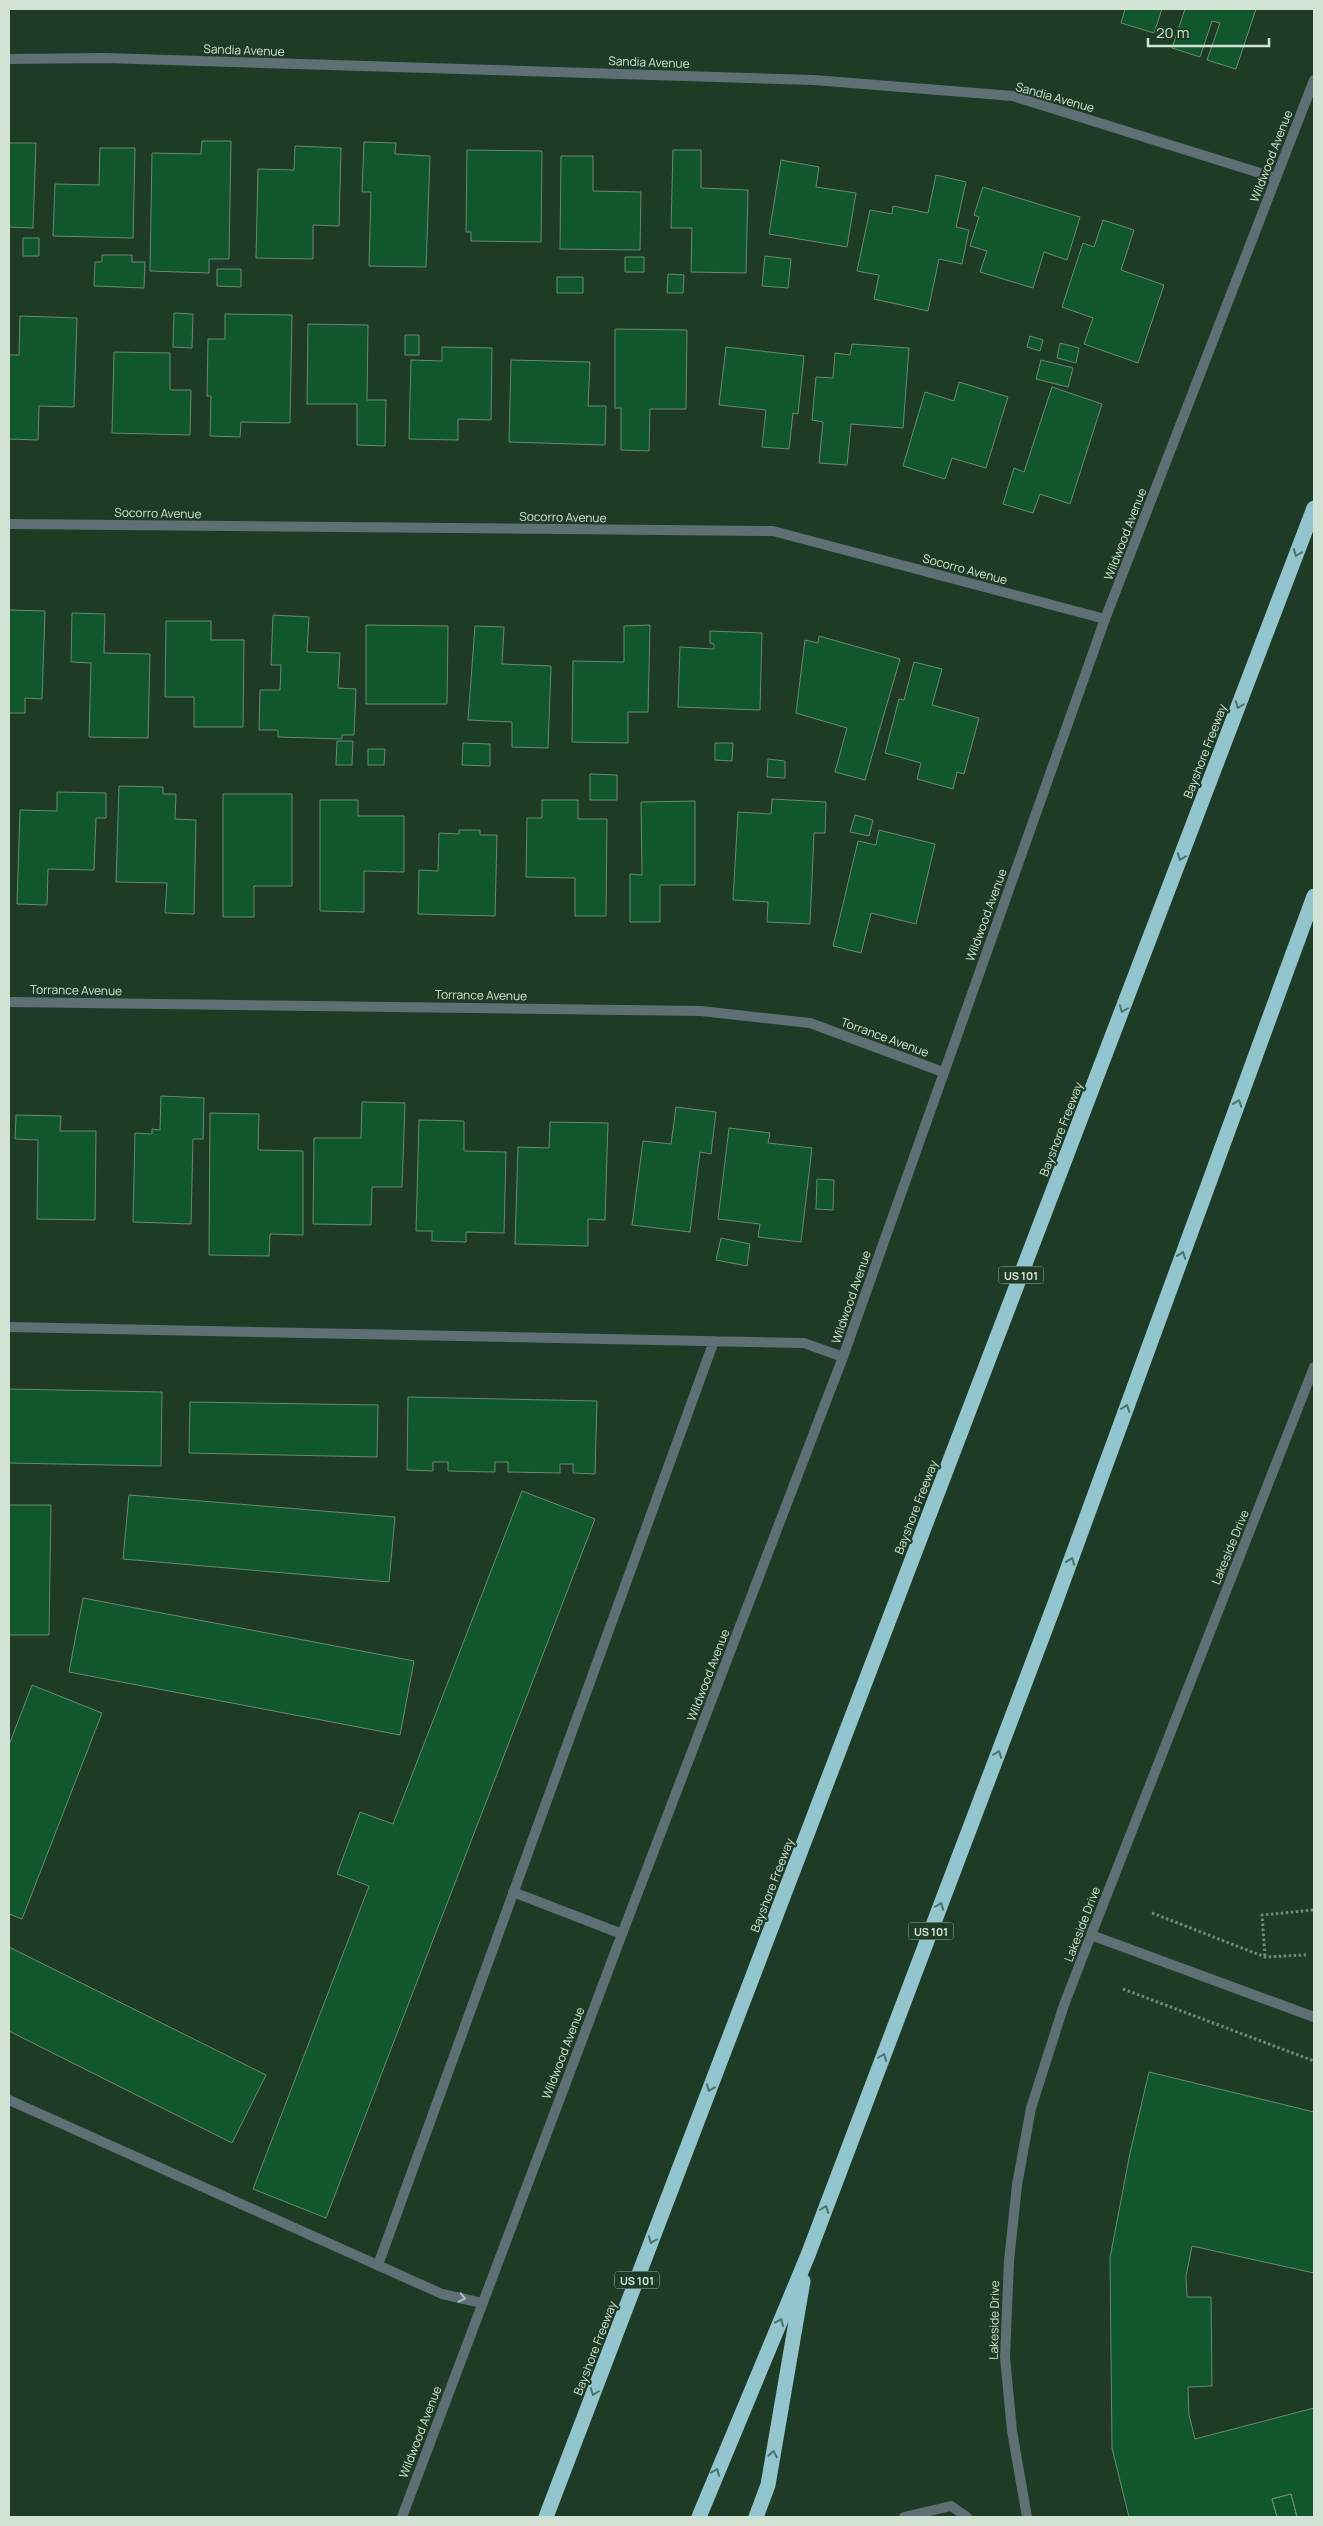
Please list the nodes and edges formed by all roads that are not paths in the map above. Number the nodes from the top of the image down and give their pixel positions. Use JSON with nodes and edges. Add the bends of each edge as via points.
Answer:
{"nodes":[{"id":1,"x":9,"y":59,"type":"edge"},
{"id":2,"x":1314,"y":80,"type":"edge"},
{"id":3,"x":1276,"y":178,"type":"junction"},
{"id":4,"x":1314,"y":508,"type":"edge"},
{"id":5,"x":9,"y":524,"type":"edge"},
{"id":6,"x":1105,"y":619,"type":"junction"},
{"id":7,"x":1314,"y":896,"type":"edge"},
{"id":8,"x":9,"y":1002,"type":"edge"},
{"id":9,"x":943,"y":1072,"type":"junction"},
{"id":10,"x":9,"y":1327,"type":"edge"},
{"id":11,"x":714,"y":1341,"type":"junction"},
{"id":12,"x":843,"y":1357,"type":"junction"},
{"id":13,"x":1314,"y":1367,"type":"edge"},
{"id":14,"x":513,"y":1892,"type":"junction"},
{"id":15,"x":622,"y":1934,"type":"junction"},
{"id":16,"x":1090,"y":1935,"type":"junction"},
{"id":17,"x":1314,"y":2017,"type":"edge"},
{"id":18,"x":9,"y":2100,"type":"edge"},
{"id":19,"x":808,"y":2255,"type":"junction"},
{"id":20,"x":378,"y":2265,"type":"junction"},
{"id":21,"x":482,"y":2303,"type":"junction"},
{"id":22,"x":402,"y":2517,"type":"edge"},
{"id":23,"x":546,"y":2517,"type":"edge"},
{"id":24,"x":699,"y":2517,"type":"edge"},
{"id":25,"x":756,"y":2517,"type":"edge"},
{"id":26,"x":904,"y":2517,"type":"edge"},
{"id":27,"x":967,"y":2517,"type":"edge"},
{"id":28,"x":1026,"y":2517,"type":"edge"}],
"edges":[{"from":1,"to":3,"type":"street","name":"Sandia Avenue","via":[[106,58],[804,80],[1013,96]]},
{"from":2,"to":3,"type":"street","name":"Wildwood Avenue"},
{"from":3,"to":6,"type":"street","name":"Wildwood Avenue"},
{"from":4,"to":23,"type":"highway","name":"Bayshore Freeway","number":"US 101","one_way":true},
{"from":5,"to":6,"type":"street","name":"Socorro Avenue","via":[[774,531]]},
{"from":6,"to":9,"type":"street","name":"Wildwood Avenue"},
{"from":19,"to":7,"type":"highway","number":"US 101","one_way":true,"via":[[1057,1597]]},
{"from":8,"to":9,"type":"street","name":"Torrance Avenue","via":[[701,1011],[810,1023]]},
{"from":9,"to":12,"type":"street","name":"Wildwood Avenue"},
{"from":10,"to":11,"type":"street"},
{"from":11,"to":12,"type":"street","via":[[804,1343]]},
{"from":11,"to":14,"type":"street"},
{"from":12,"to":15,"type":"street","name":"Wildwood Avenue"},
{"from":13,"to":16,"type":"street","name":"Lakeside Drive"},
{"from":14,"to":15,"type":"street"},
{"from":14,"to":20,"type":"street"},
{"from":15,"to":21,"type":"street","name":"Wildwood Avenue"},
{"from":16,"to":17,"type":"street"},
{"from":16,"to":28,"type":"street","name":"Lakeside Drive","via":[[1031,2108],[1017,2184],[1009,2261],[1005,2357],[1012,2431]]},
{"from":18,"to":20,"type":"street"},
{"from":24,"to":19,"type":"highway","number":"US 101","one_way":true},
{"from":25,"to":19,"type":"highway","one_way":true,"via":[[768,2485]]},
{"from":20,"to":21,"type":"street","one_way":true,"via":[[442,2294]]},
{"from":21,"to":22,"type":"street","name":"Wildwood Avenue"},
{"from":26,"to":27,"type":"street","via":[[951,2506]]}]}
